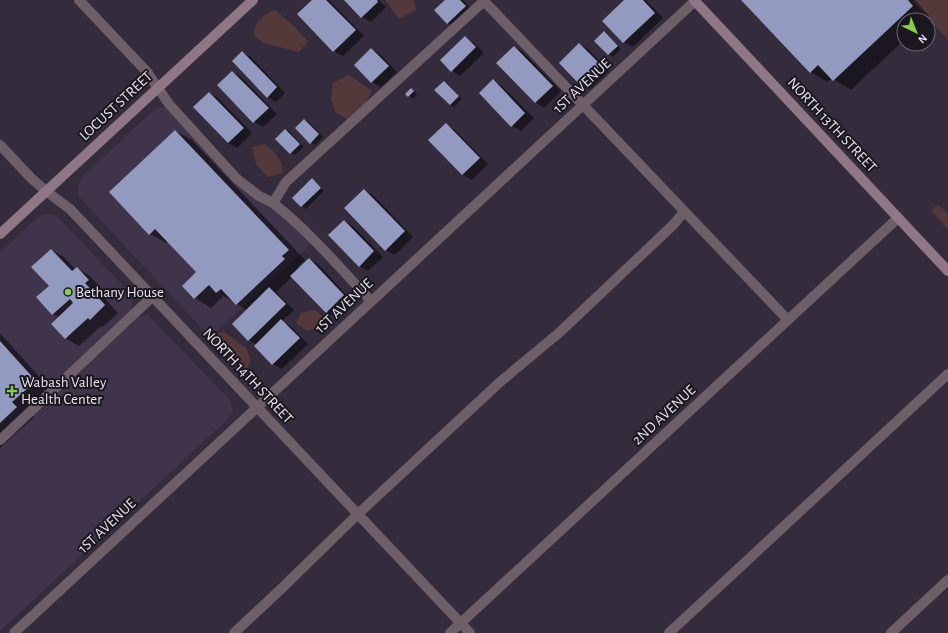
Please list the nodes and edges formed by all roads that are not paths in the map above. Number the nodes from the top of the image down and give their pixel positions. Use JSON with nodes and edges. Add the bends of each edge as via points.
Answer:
{"nodes":[{"id":1,"x":79,"y":0,"type":"edge"},
{"id":2,"x":253,"y":0,"type":"edge"},
{"id":3,"x":484,"y":0,"type":"edge"},
{"id":4,"x":695,"y":1,"type":"edge"},
{"id":5,"x":158,"y":88,"type":"junction"},
{"id":6,"x":584,"y":105,"type":"junction"},
{"id":7,"x":0,"y":145,"type":"edge"},
{"id":8,"x":46,"y":191,"type":"junction"},
{"id":9,"x":273,"y":203,"type":"junction"},
{"id":10,"x":684,"y":212,"type":"junction"},
{"id":11,"x":898,"y":218,"type":"junction"},
{"id":12,"x":0,"y":234,"type":"edge"},
{"id":13,"x":948,"y":271,"type":"edge"},
{"id":14,"x":152,"y":297,"type":"junction"},
{"id":15,"x":371,"y":301,"type":"junction"},
{"id":16,"x":788,"y":320,"type":"junction"},
{"id":17,"x":948,"y":374,"type":"edge"},
{"id":18,"x":257,"y":408,"type":"junction"},
{"id":19,"x":0,"y":440,"type":"edge"},
{"id":20,"x":358,"y":514,"type":"junction"},
{"id":21,"x":948,"y":580,"type":"edge"},
{"id":22,"x":460,"y":623,"type":"junction"},
{"id":23,"x":14,"y":633,"type":"edge"},
{"id":24,"x":234,"y":633,"type":"edge"},
{"id":25,"x":450,"y":633,"type":"edge"},
{"id":26,"x":470,"y":633,"type":"edge"},
{"id":27,"x":669,"y":633,"type":"edge"},
{"id":28,"x":891,"y":633,"type":"edge"}],
"edges":[{"from":1,"to":5,"type":"street","via":[[147,72]]},
{"from":2,"to":5,"type":"main road","name":"LOCUST STREET"},
{"from":3,"to":6,"type":"street"},
{"from":3,"to":9,"type":"street","via":[[286,182]]},
{"from":4,"to":6,"type":"street","name":"1ST AVENUE"},
{"from":4,"to":11,"type":"main road","name":"NORTH 13TH STREET"},
{"from":5,"to":8,"type":"main road","name":"LOCUST STREET"},
{"from":5,"to":9,"type":"street","via":[[169,104],[237,179]]},
{"from":6,"to":10,"type":"street"},
{"from":6,"to":15,"type":"street","name":"1ST AVENUE"},
{"from":7,"to":8,"type":"street","name":"NORTH 14TH STREET"},
{"from":8,"to":12,"type":"main road","name":"LOCUST STREET"},
{"from":8,"to":14,"type":"street","name":"NORTH 14TH STREET","via":[[70,209]]},
{"from":9,"to":15,"type":"street","via":[[286,212]]},
{"from":10,"to":16,"type":"street"},
{"from":10,"to":20,"type":"street","via":[[560,332],[500,382]]},
{"from":11,"to":13,"type":"main road","name":"NORTH 13TH STREET"},
{"from":11,"to":16,"type":"street","name":"2ND AVENUE"},
{"from":14,"to":18,"type":"street","name":"NORTH 14TH STREET"},
{"from":14,"to":19,"type":"street"},
{"from":15,"to":18,"type":"street","name":"1ST AVENUE"},
{"from":16,"to":22,"type":"street","name":"2ND AVENUE"},
{"from":17,"to":27,"type":"street"},
{"from":18,"to":20,"type":"street","name":"NORTH 14TH STREET"},
{"from":18,"to":23,"type":"street","name":"1ST AVENUE"},
{"from":20,"to":22,"type":"street","name":"NORTH 14TH STREET"},
{"from":20,"to":24,"type":"street"},
{"from":21,"to":28,"type":"street"},
{"from":22,"to":25,"type":"street","name":"2ND AVENUE"},
{"from":22,"to":26,"type":"street","name":"NORTH 14TH STREET"}]}
